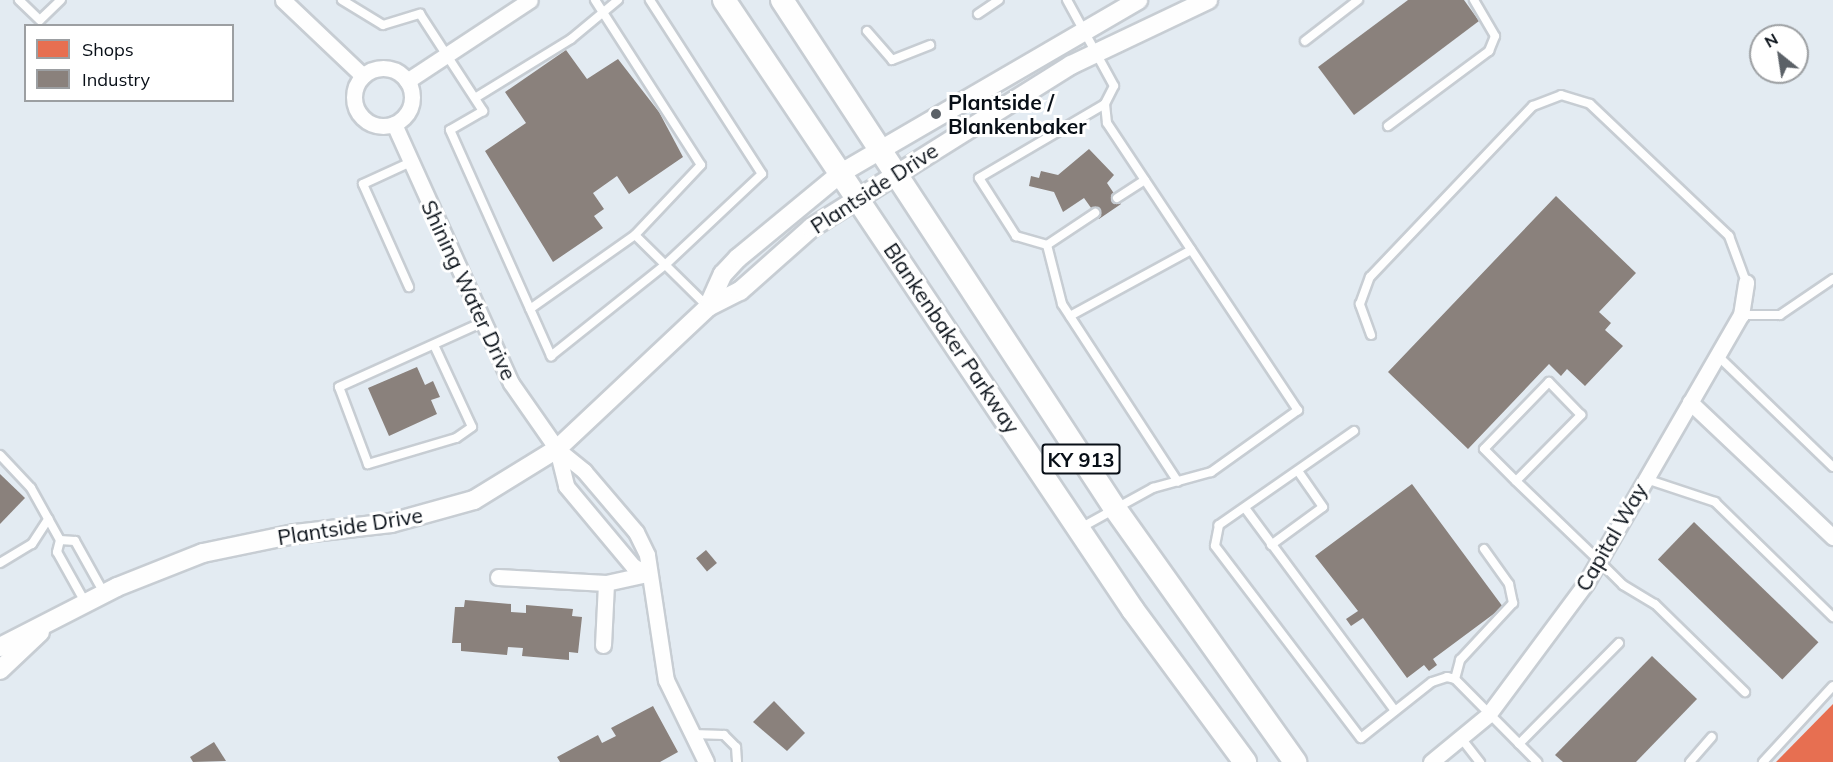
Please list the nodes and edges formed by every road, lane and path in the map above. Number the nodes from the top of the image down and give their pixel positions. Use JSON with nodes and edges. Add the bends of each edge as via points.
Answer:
{"nodes":[{"id":1,"x":19,"y":0,"type":"edge"},
{"id":2,"x":61,"y":0,"type":"edge"},
{"id":3,"x":283,"y":0,"type":"edge"},
{"id":4,"x":342,"y":0,"type":"edge"},
{"id":5,"x":530,"y":0,"type":"edge"},
{"id":6,"x":595,"y":0,"type":"edge"},
{"id":7,"x":618,"y":0,"type":"edge"},
{"id":8,"x":650,"y":0,"type":"edge"},
{"id":9,"x":724,"y":0,"type":"edge"},
{"id":10,"x":782,"y":0,"type":"edge"},
{"id":11,"x":999,"y":0,"type":"edge"},
{"id":12,"x":1066,"y":0,"type":"edge"},
{"id":13,"x":1138,"y":0,"type":"edge"},
{"id":14,"x":1208,"y":0,"type":"edge"},
{"id":15,"x":1358,"y":0,"type":"edge"},
{"id":16,"x":1474,"y":0,"type":"edge"},
{"id":17,"x":602,"y":11,"type":"junction"},
{"id":18,"x":978,"y":14,"type":"dead end"},
{"id":19,"x":1081,"y":29,"type":"junction"},
{"id":20,"x":867,"y":31,"type":"dead end"},
{"id":21,"x":1305,"y":41,"type":"dead end"},
{"id":22,"x":930,"y":45,"type":"dead end"},
{"id":23,"x":1095,"y":53,"type":"junction"},
{"id":24,"x":447,"y":55,"type":"junction"},
{"id":25,"x":363,"y":76,"type":"junction"},
{"id":26,"x":408,"y":81,"type":"junction"},
{"id":27,"x":475,"y":98,"type":"junction"},
{"id":28,"x":1105,"y":104,"type":"junction"},
{"id":29,"x":394,"y":124,"type":"junction"},
{"id":30,"x":1388,"y":126,"type":"dead end"},
{"id":31,"x":880,"y":147,"type":"junction"},
{"id":32,"x":411,"y":162,"type":"junction"},
{"id":33,"x":896,"y":172,"type":"junction"},
{"id":34,"x":841,"y":173,"type":"junction"},
{"id":35,"x":1144,"y":180,"type":"junction"},
{"id":36,"x":857,"y":198,"type":"junction"},
{"id":37,"x":1117,"y":198,"type":"dead end"},
{"id":38,"x":1095,"y":213,"type":"dead end"},
{"id":39,"x":635,"y":235,"type":"junction"},
{"id":40,"x":1047,"y":245,"type":"junction"},
{"id":41,"x":1191,"y":250,"type":"junction"},
{"id":42,"x":664,"y":265,"type":"junction"},
{"id":43,"x":1833,"y":279,"type":"edge"},
{"id":44,"x":1746,"y":282,"type":"joint"},
{"id":45,"x":408,"y":286,"type":"dead end"},
{"id":46,"x":708,"y":307,"type":"junction"},
{"id":47,"x":530,"y":309,"type":"junction"},
{"id":48,"x":1741,"y":315,"type":"junction"},
{"id":49,"x":1070,"y":316,"type":"junction"},
{"id":50,"x":483,"y":322,"type":"junction"},
{"id":51,"x":1371,"y":335,"type":"dead end"},
{"id":52,"x":434,"y":345,"type":"junction"},
{"id":53,"x":1717,"y":355,"type":"junction"},
{"id":54,"x":1690,"y":402,"type":"junction"},
{"id":55,"x":1354,"y":431,"type":"dead end"},
{"id":56,"x":557,"y":449,"type":"junction"},
{"id":57,"x":0,"y":454,"type":"edge"},
{"id":58,"x":1833,"y":467,"type":"edge"},
{"id":59,"x":1298,"y":471,"type":"junction"},
{"id":60,"x":1646,"y":479,"type":"junction"},
{"id":61,"x":1516,"y":481,"type":"junction"},
{"id":62,"x":1178,"y":482,"type":"junction"},
{"id":63,"x":1113,"y":507,"type":"junction"},
{"id":64,"x":1245,"y":508,"type":"junction"},
{"id":65,"x":48,"y":519,"type":"junction"},
{"id":66,"x":1081,"y":528,"type":"junction"},
{"id":67,"x":1833,"y":537,"type":"edge"},
{"id":68,"x":60,"y":540,"type":"junction"},
{"id":69,"x":1271,"y":545,"type":"junction"},
{"id":70,"x":1484,"y":549,"type":"dead end"},
{"id":71,"x":1599,"y":561,"type":"junction"},
{"id":72,"x":0,"y":562,"type":"edge"},
{"id":73,"x":647,"y":574,"type":"junction"},
{"id":74,"x":498,"y":577,"type":"dead end"},
{"id":75,"x":606,"y":583,"type":"junction"},
{"id":76,"x":104,"y":594,"type":"junction"},
{"id":77,"x":86,"y":604,"type":"junction"},
{"id":78,"x":1833,"y":617,"type":"edge"},
{"id":79,"x":46,"y":627,"type":"junction"},
{"id":80,"x":1619,"y":643,"type":"dead end"},
{"id":81,"x":603,"y":645,"type":"dead end"},
{"id":82,"x":0,"y":647,"type":"edge"},
{"id":83,"x":0,"y":670,"type":"edge"},
{"id":84,"x":1455,"y":679,"type":"junction"},
{"id":85,"x":1833,"y":686,"type":"edge"},
{"id":86,"x":1745,"y":692,"type":"dead end"},
{"id":87,"x":1395,"y":711,"type":"junction"},
{"id":88,"x":1488,"y":715,"type":"junction"},
{"id":89,"x":693,"y":734,"type":"junction"},
{"id":90,"x":1712,"y":737,"type":"dead end"},
{"id":91,"x":1461,"y":738,"type":"junction"},
{"id":92,"x":1519,"y":744,"type":"junction"},
{"id":93,"x":706,"y":762,"type":"edge"},
{"id":94,"x":738,"y":762,"type":"edge"},
{"id":95,"x":1245,"y":762,"type":"edge"},
{"id":96,"x":1294,"y":762,"type":"edge"},
{"id":97,"x":1431,"y":762,"type":"edge"},
{"id":98,"x":1480,"y":762,"type":"edge"},
{"id":99,"x":1537,"y":762,"type":"edge"},
{"id":100,"x":1690,"y":762,"type":"edge"},
{"id":101,"x":1763,"y":762,"type":"edge"}],
"edges":[{"from":1,"to":2,"type":"lane","via":[[40,20]]},
{"from":3,"to":25,"type":"street"},
{"from":4,"to":24,"type":"lane","via":[[383,25],[420,14]]},
{"from":5,"to":24,"type":"street"},
{"from":6,"to":17,"type":"lane"},
{"from":7,"to":17,"type":"lane"},
{"from":8,"to":42,"type":"lane","via":[[762,174]]},
{"from":9,"to":34,"type":"main road","name":"Blankenbaker Parkway","number":"KY 913"},
{"from":10,"to":31,"type":"main road","name":"Blankenbaker Parkway","number":"KY 913"},
{"from":11,"to":18,"type":"lane"},
{"from":12,"to":19,"type":"lane"},
{"from":13,"to":19,"type":"street","name":"Plantside Drive"},
{"from":14,"to":23,"type":"street","name":"Plantside Drive"},
{"from":15,"to":21,"type":"lane"},
{"from":16,"to":30,"type":"lane","via":[[1495,36],[1489,51]]},
{"from":17,"to":27,"type":"lane","via":[[571,39]]},
{"from":17,"to":39,"type":"lane","via":[[701,165]]},
{"from":19,"to":23,"type":"lane"},
{"from":19,"to":31,"type":"street","name":"Plantside Drive"},
{"from":20,"to":22,"type":"lane","via":[[892,60]]},
{"from":23,"to":28,"type":"lane","via":[[1114,86]]},
{"from":23,"to":33,"type":"street","name":"Plantside Drive"},
{"from":24,"to":26,"type":"street"},
{"from":24,"to":27,"type":"lane"},
{"from":25,"to":26,"type":"street","via":[[392,69]]},
{"from":25,"to":29,"type":"street","via":[[354,94],[359,113],[374,125]]},
{"from":26,"to":29,"type":"street","via":[[410,109]]},
{"from":27,"to":47,"type":"lane","via":[[483,111],[450,130]]},
{"from":28,"to":35,"type":"lane","via":[[1107,123]]},
{"from":28,"to":40,"type":"lane","via":[[979,178],[1016,236]]},
{"from":29,"to":32,"type":"street","name":"Shining Water Drive"},
{"from":31,"to":33,"type":"main road","name":"Blankenbaker Parkway","number":"KY 913"},
{"from":31,"to":34,"type":"street","name":"Plantside Drive"},
{"from":32,"to":45,"type":"lane","via":[[363,184]]},
{"from":32,"to":50,"type":"street","name":"Shining Water Drive"},
{"from":33,"to":36,"type":"street","name":"Plantside Drive"},
{"from":33,"to":63,"type":"main road","name":"Blankenbaker Parkway","number":"KY 913"},
{"from":34,"to":36,"type":"main road","name":"Blankenbaker Parkway","number":"KY 913"},
{"from":34,"to":46,"type":"street","name":"Plantside Drive","via":[[738,258],[723,274]]},
{"from":35,"to":37,"type":"lane"},
{"from":35,"to":41,"type":"lane"},
{"from":36,"to":46,"type":"street","name":"Plantside Drive","via":[[811,228],[740,291]]},
{"from":36,"to":66,"type":"main road","name":"Blankenbaker Parkway","number":"KY 913"},
{"from":38,"to":40,"type":"lane"},
{"from":39,"to":42,"type":"lane"},
{"from":39,"to":47,"type":"lane"},
{"from":40,"to":49,"type":"lane"},
{"from":41,"to":49,"type":"lane"},
{"from":41,"to":62,"type":"lane","via":[[1298,410],[1211,472]]},
{"from":42,"to":46,"type":"lane"},
{"from":42,"to":47,"type":"lane","via":[[551,356]]},
{"from":43,"to":48,"type":"lane","via":[[1780,315]]},
{"from":44,"to":48,"type":"street","name":"Capital Way"},
{"from":44,"to":51,"type":"lane","via":[[1729,236],[1590,104],[1561,95],[1533,106],[1370,277],[1360,303]]},
{"from":46,"to":56,"type":"street","name":"Plantside Drive"},
{"from":48,"to":53,"type":"street","name":"Capital Way"},
{"from":49,"to":62,"type":"lane"},
{"from":50,"to":52,"type":"lane"},
{"from":50,"to":56,"type":"street","name":"Shining Water Drive","via":[[511,383]]},
{"from":52,"to":52,"type":"lane","via":[[339,387],[368,464],[456,438],[472,427]]},
{"from":53,"to":54,"type":"street","name":"Capital Way"},
{"from":53,"to":58,"type":"lane"},
{"from":54,"to":60,"type":"street","name":"Capital Way"},
{"from":54,"to":67,"type":"street"},
{"from":55,"to":59,"type":"lane"},
{"from":56,"to":73,"type":"street","name":"Shining Water Drive","via":[[566,486],[633,566]]},
{"from":56,"to":73,"type":"street","name":"Shining Water Drive","via":[[584,471],[636,531],[647,555]]},
{"from":56,"to":76,"type":"street","name":"Plantside Drive","via":[[474,500],[434,513],[246,542],[161,567]]},
{"from":57,"to":65,"type":"lane","via":[[31,488]]},
{"from":59,"to":64,"type":"lane"},
{"from":59,"to":69,"type":"lane","via":[[1323,507]]},
{"from":60,"to":71,"type":"street","name":"Capital Way"},
{"from":60,"to":78,"type":"lane","via":[[1714,502]]},
{"from":61,"to":61,"type":"lane","via":[[1484,449],[1549,382],[1581,416]]},
{"from":61,"to":71,"type":"lane"},
{"from":62,"to":63,"type":"lane"},
{"from":63,"to":66,"type":"lane"},
{"from":63,"to":96,"type":"main road","name":"Blankenbaker Parkway","number":"KY 913"},
{"from":64,"to":69,"type":"lane"},
{"from":64,"to":87,"type":"lane","via":[[1219,525],[1215,546],[1361,738]]},
{"from":65,"to":68,"type":"lane"},
{"from":65,"to":72,"type":"lane","via":[[32,544]]},
{"from":66,"to":95,"type":"main road","name":"Blankenbaker Parkway","number":"KY 913"},
{"from":68,"to":76,"type":"lane","via":[[75,541]]},
{"from":68,"to":77,"type":"lane","via":[[57,552]]},
{"from":69,"to":87,"type":"lane"},
{"from":70,"to":84,"type":"lane","via":[[1509,584],[1512,603],[1460,660]]},
{"from":71,"to":86,"type":"lane","via":[[1655,604]]},
{"from":71,"to":88,"type":"street","name":"Capital Way","via":[[1557,627]]},
{"from":73,"to":75,"type":"street"},
{"from":73,"to":89,"type":"street","name":"Shining Water Drive","via":[[666,681]]},
{"from":74,"to":75,"type":"street"},
{"from":75,"to":81,"type":"street"},
{"from":76,"to":77,"type":"street","name":"Plantside Drive"},
{"from":77,"to":79,"type":"street","name":"Plantside Drive"},
{"from":79,"to":82,"type":"street","name":"Plantside Drive"},
{"from":79,"to":83,"type":"street","name":"Plantside Drive"},
{"from":80,"to":92,"type":"lane"},
{"from":84,"to":87,"type":"lane","via":[[1431,682]]},
{"from":84,"to":88,"type":"lane"},
{"from":85,"to":101,"type":"lane"},
{"from":88,"to":91,"type":"street","name":"Capital Way"},
{"from":88,"to":92,"type":"lane"},
{"from":89,"to":93,"type":"street","name":"Shining Water Drive"},
{"from":89,"to":94,"type":"lane","via":[[724,735],[736,747]]},
{"from":90,"to":100,"type":"lane"},
{"from":91,"to":97,"type":"street","name":"Capital Way"},
{"from":91,"to":98,"type":"lane"},
{"from":92,"to":99,"type":"lane"}]}
